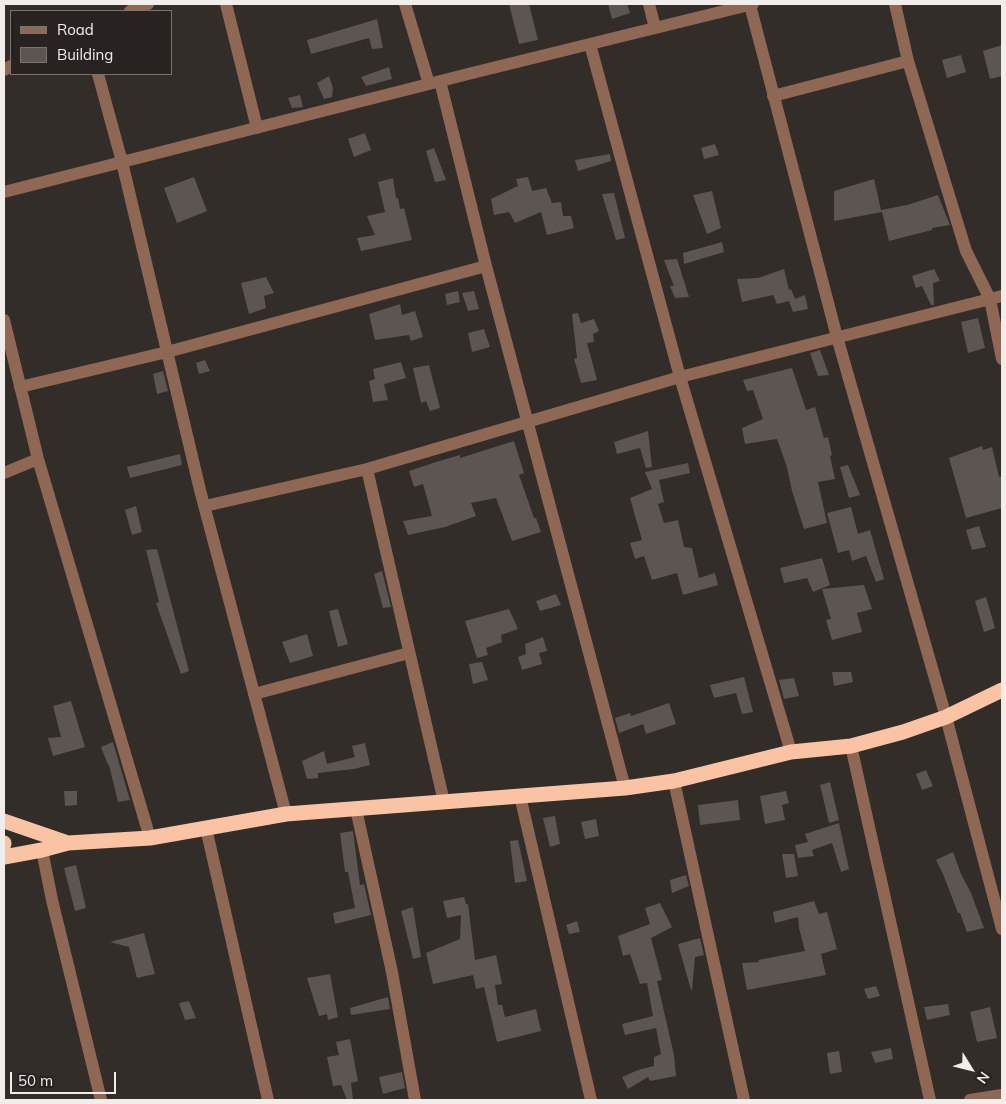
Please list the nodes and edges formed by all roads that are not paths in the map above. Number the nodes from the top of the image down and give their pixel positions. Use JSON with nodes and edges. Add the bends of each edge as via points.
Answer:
{"nodes":[{"id":1,"x":148,"y":4,"type":"edge"},
{"id":2,"x":226,"y":4,"type":"edge"},
{"id":3,"x":405,"y":4,"type":"edge"},
{"id":4,"x":649,"y":4,"type":"edge"},
{"id":5,"x":751,"y":4,"type":"edge"},
{"id":6,"x":895,"y":4,"type":"edge"},
{"id":7,"x":133,"y":10,"type":"edge"},
{"id":8,"x":655,"y":28,"type":"junction"},
{"id":9,"x":590,"y":44,"type":"junction"},
{"id":10,"x":908,"y":61,"type":"junction"},
{"id":11,"x":98,"y":75,"type":"edge"},
{"id":12,"x":434,"y":83,"type":"junction"},
{"id":13,"x":773,"y":96,"type":"junction"},
{"id":14,"x":257,"y":128,"type":"junction"},
{"id":15,"x":122,"y":162,"type":"junction"},
{"id":16,"x":4,"y":192,"type":"edge"},
{"id":17,"x":486,"y":266,"type":"junction"},
{"id":18,"x":996,"y":298,"type":"edge"},
{"id":19,"x":4,"y":320,"type":"edge"},
{"id":20,"x":837,"y":337,"type":"junction"},
{"id":21,"x":167,"y":352,"type":"junction"},
{"id":22,"x":1002,"y":359,"type":"edge"},
{"id":23,"x":680,"y":377,"type":"junction"},
{"id":24,"x":20,"y":387,"type":"junction"},
{"id":25,"x":527,"y":422,"type":"junction"},
{"id":26,"x":38,"y":459,"type":"junction"},
{"id":27,"x":367,"y":468,"type":"junction"},
{"id":28,"x":4,"y":473,"type":"edge"},
{"id":29,"x":205,"y":506,"type":"junction"},
{"id":30,"x":410,"y":653,"type":"junction"},
{"id":31,"x":1002,"y":690,"type":"edge"},
{"id":32,"x":254,"y":694,"type":"junction"},
{"id":33,"x":946,"y":717,"type":"junction"},
{"id":34,"x":851,"y":746,"type":"junction"},
{"id":35,"x":791,"y":752,"type":"junction"},
{"id":36,"x":674,"y":781,"type":"junction"},
{"id":37,"x":625,"y":788,"type":"junction"},
{"id":38,"x":520,"y":796,"type":"junction"},
{"id":39,"x":444,"y":802,"type":"junction"},
{"id":40,"x":356,"y":809,"type":"junction"},
{"id":41,"x":286,"y":814,"type":"junction"},
{"id":42,"x":4,"y":821,"type":"edge"},
{"id":43,"x":206,"y":828,"type":"junction"},
{"id":44,"x":150,"y":838,"type":"junction"},
{"id":45,"x":68,"y":843,"type":"junction"},
{"id":46,"x":42,"y":850,"type":"junction"},
{"id":47,"x":4,"y":857,"type":"edge"},
{"id":48,"x":1002,"y":929,"type":"edge"},
{"id":49,"x":1002,"y":1094,"type":"edge"},
{"id":50,"x":101,"y":1100,"type":"edge"},
{"id":51,"x":268,"y":1100,"type":"edge"},
{"id":52,"x":415,"y":1100,"type":"edge"},
{"id":53,"x":591,"y":1100,"type":"edge"},
{"id":54,"x":744,"y":1100,"type":"edge"},
{"id":55,"x":930,"y":1100,"type":"edge"},
{"id":56,"x":970,"y":1100,"type":"edge"}],
"edges":[{"from":1,"to":7,"type":"street"},
{"from":2,"to":14,"type":"street"},
{"from":3,"to":12,"type":"street"},
{"from":4,"to":8,"type":"street"},
{"from":5,"to":8,"type":"street"},
{"from":5,"to":13,"type":"street"},
{"from":6,"to":10,"type":"street"},
{"from":8,"to":9,"type":"street"},
{"from":9,"to":12,"type":"street"},
{"from":9,"to":23,"type":"street"},
{"from":10,"to":13,"type":"street"},
{"from":10,"to":18,"type":"street","via":[[966,251]]},
{"from":11,"to":15,"type":"street"},
{"from":12,"to":14,"type":"street"},
{"from":12,"to":17,"type":"street"},
{"from":13,"to":20,"type":"street"},
{"from":14,"to":15,"type":"street"},
{"from":15,"to":16,"type":"street"},
{"from":15,"to":21,"type":"street"},
{"from":17,"to":21,"type":"street"},
{"from":17,"to":25,"type":"street"},
{"from":18,"to":20,"type":"street"},
{"from":18,"to":22,"type":"street"},
{"from":19,"to":24,"type":"street"},
{"from":20,"to":23,"type":"street"},
{"from":20,"to":33,"type":"street"},
{"from":21,"to":24,"type":"street"},
{"from":21,"to":29,"type":"street"},
{"from":23,"to":25,"type":"street"},
{"from":23,"to":35,"type":"street"},
{"from":24,"to":26,"type":"street"},
{"from":25,"to":27,"type":"street"},
{"from":25,"to":37,"type":"street"},
{"from":26,"to":28,"type":"street"},
{"from":26,"to":44,"type":"street"},
{"from":27,"to":29,"type":"street"},
{"from":27,"to":30,"type":"street"},
{"from":29,"to":32,"type":"street"},
{"from":30,"to":32,"type":"street"},
{"from":30,"to":39,"type":"street"},
{"from":31,"to":33,"type":"highway"},
{"from":32,"to":41,"type":"street"},
{"from":33,"to":34,"type":"highway"},
{"from":33,"to":48,"type":"street"},
{"from":34,"to":35,"type":"highway"},
{"from":34,"to":55,"type":"street"},
{"from":35,"to":36,"type":"highway"},
{"from":36,"to":37,"type":"highway"},
{"from":36,"to":54,"type":"street"},
{"from":37,"to":38,"type":"highway"},
{"from":38,"to":39,"type":"highway"},
{"from":38,"to":53,"type":"street"},
{"from":39,"to":40,"type":"highway"},
{"from":40,"to":41,"type":"highway"},
{"from":40,"to":52,"type":"street","via":[[392,972]]},
{"from":41,"to":43,"type":"highway"},
{"from":42,"to":45,"type":"highway"},
{"from":43,"to":44,"type":"highway"},
{"from":43,"to":51,"type":"street"},
{"from":44,"to":45,"type":"highway"},
{"from":45,"to":46,"type":"highway"},
{"from":46,"to":47,"type":"highway"},
{"from":46,"to":50,"type":"street"},
{"from":49,"to":56,"type":"street"}]}
